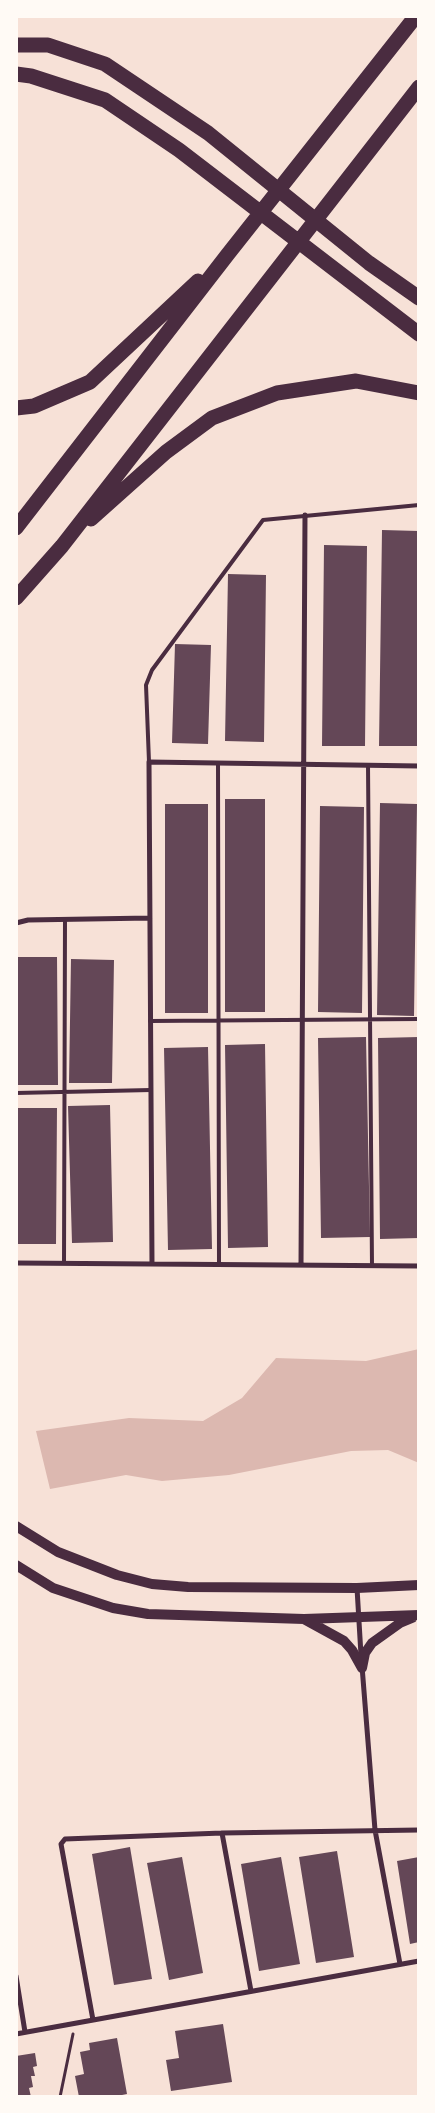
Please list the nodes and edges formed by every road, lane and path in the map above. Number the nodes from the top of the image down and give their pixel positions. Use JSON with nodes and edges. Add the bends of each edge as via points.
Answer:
{"nodes":[{"id":1,"x":416,"y":16,"type":"edge"},
{"id":2,"x":16,"y":45,"type":"edge"},
{"id":3,"x":16,"y":74,"type":"edge"},
{"id":4,"x":419,"y":87,"type":"edge"},
{"id":5,"x":228,"y":254,"type":"junction"},
{"id":6,"x":419,"y":298,"type":"edge"},
{"id":7,"x":419,"y":334,"type":"edge"},
{"id":8,"x":419,"y":393,"type":"edge"},
{"id":9,"x":16,"y":408,"type":"edge"},
{"id":10,"x":419,"y":505,"type":"edge"},
{"id":11,"x":305,"y":515,"type":"junction"},
{"id":12,"x":16,"y":528,"type":"edge"},
{"id":13,"x":62,"y":546,"type":"junction"},
{"id":14,"x":16,"y":598,"type":"edge"},
{"id":15,"x":149,"y":762,"type":"junction"},
{"id":16,"x":218,"y":763,"type":"junction"},
{"id":17,"x":304,"y":764,"type":"junction"},
{"id":18,"x":368,"y":765,"type":"junction"},
{"id":19,"x":419,"y":766,"type":"edge"},
{"id":20,"x":150,"y":918,"type":"junction"},
{"id":21,"x":65,"y":919,"type":"junction"},
{"id":22,"x":16,"y":923,"type":"edge"},
{"id":23,"x":370,"y":1019,"type":"junction"},
{"id":24,"x":419,"y":1019,"type":"edge"},
{"id":25,"x":302,"y":1020,"type":"junction"},
{"id":26,"x":218,"y":1021,"type":"junction"},
{"id":27,"x":150,"y":1022,"type":"junction"},
{"id":28,"x":151,"y":1090,"type":"junction"},
{"id":29,"x":64,"y":1092,"type":"junction"},
{"id":30,"x":16,"y":1093,"type":"edge"},
{"id":31,"x":16,"y":1263,"type":"edge"},
{"id":32,"x":64,"y":1263,"type":"junction"},
{"id":33,"x":152,"y":1264,"type":"junction"},
{"id":34,"x":219,"y":1264,"type":"junction"},
{"id":35,"x":301,"y":1265,"type":"junction"},
{"id":36,"x":372,"y":1266,"type":"junction"},
{"id":37,"x":419,"y":1266,"type":"edge"},
{"id":38,"x":16,"y":1526,"type":"edge"},
{"id":39,"x":16,"y":1565,"type":"edge"},
{"id":40,"x":419,"y":1585,"type":"edge"},
{"id":41,"x":357,"y":1588,"type":"junction"},
{"id":42,"x":360,"y":1616,"type":"junction"},
{"id":43,"x":418,"y":1616,"type":"edge"},
{"id":44,"x":304,"y":1620,"type":"junction"},
{"id":45,"x":362,"y":1668,"type":"junction"},
{"id":46,"x":375,"y":1830,"type":"junction"},
{"id":47,"x":419,"y":1830,"type":"edge"},
{"id":48,"x":222,"y":1833,"type":"junction"},
{"id":49,"x":419,"y":1961,"type":"edge"},
{"id":50,"x":400,"y":1964,"type":"junction"},
{"id":51,"x":16,"y":1976,"type":"edge"},
{"id":52,"x":251,"y":1991,"type":"junction"},
{"id":53,"x":93,"y":2020,"type":"junction"},
{"id":54,"x":76,"y":2023,"type":"junction"},
{"id":55,"x":25,"y":2032,"type":"junction"},
{"id":56,"x":16,"y":2034,"type":"edge"},
{"id":57,"x":60,"y":2097,"type":"edge"}],
"edges":[{"from":1,"to":5,"type":"highway"},
{"from":2,"to":6,"type":"highway","via":[[48,45],[105,64],[208,133],[369,263]]},
{"from":3,"to":7,"type":"highway","via":[[105,100],[179,150]]},
{"from":4,"to":13,"type":"highway"},
{"from":5,"to":9,"type":"highway","via":[[90,382],[34,406]]},
{"from":5,"to":12,"type":"highway"},
{"from":8,"to":13,"type":"highway","via":[[356,381],[277,393],[212,418],[166,452]]},
{"from":10,"to":11,"type":"lane"},
{"from":11,"to":15,"type":"lane","via":[[263,520],[162,654],[146,685]]},
{"from":11,"to":17,"type":"street"},
{"from":13,"to":14,"type":"highway"},
{"from":15,"to":16,"type":"street"},
{"from":15,"to":20,"type":"street"},
{"from":16,"to":17,"type":"street"},
{"from":16,"to":26,"type":"lane"},
{"from":17,"to":18,"type":"street"},
{"from":17,"to":25,"type":"street"},
{"from":18,"to":19,"type":"street"},
{"from":18,"to":23,"type":"lane"},
{"from":20,"to":21,"type":"street"},
{"from":20,"to":27,"type":"street"},
{"from":21,"to":22,"type":"street"},
{"from":21,"to":29,"type":"lane"},
{"from":23,"to":24,"type":"lane"},
{"from":23,"to":25,"type":"lane"},
{"from":23,"to":36,"type":"lane"},
{"from":25,"to":26,"type":"lane"},
{"from":25,"to":35,"type":"street"},
{"from":26,"to":27,"type":"lane"},
{"from":26,"to":34,"type":"lane"},
{"from":27,"to":28,"type":"street"},
{"from":28,"to":29,"type":"lane"},
{"from":28,"to":33,"type":"street"},
{"from":29,"to":30,"type":"lane"},
{"from":29,"to":32,"type":"lane"},
{"from":31,"to":32,"type":"street"},
{"from":32,"to":33,"type":"street"},
{"from":33,"to":34,"type":"street"},
{"from":34,"to":35,"type":"street"},
{"from":35,"to":36,"type":"street"},
{"from":36,"to":37,"type":"street"},
{"from":38,"to":41,"type":"main road","via":[[58,1552],[117,1575],[152,1584]]},
{"from":39,"to":44,"type":"main road","via":[[53,1588],[122,1609],[176,1616]]},
{"from":40,"to":41,"type":"main road"},
{"from":41,"to":42,"type":"street"},
{"from":42,"to":43,"type":"main road"},
{"from":42,"to":44,"type":"main road"},
{"from":42,"to":45,"type":"street"},
{"from":43,"to":45,"type":"main road","via":[[400,1623],[372,1643],[365,1653]]},
{"from":44,"to":45,"type":"main road","via":[[344,1641]]},
{"from":45,"to":46,"type":"street"},
{"from":46,"to":47,"type":"street"},
{"from":46,"to":48,"type":"street"},
{"from":46,"to":50,"type":"street"},
{"from":48,"to":52,"type":"street"},
{"from":48,"to":53,"type":"street","via":[[65,1838],[61,1844]]},
{"from":49,"to":50,"type":"street"},
{"from":50,"to":52,"type":"street"},
{"from":51,"to":55,"type":"street"},
{"from":52,"to":53,"type":"street"},
{"from":53,"to":54,"type":"street"},
{"from":54,"to":55,"type":"street"},
{"from":54,"to":57,"type":"path"},
{"from":55,"to":56,"type":"street"}]}
